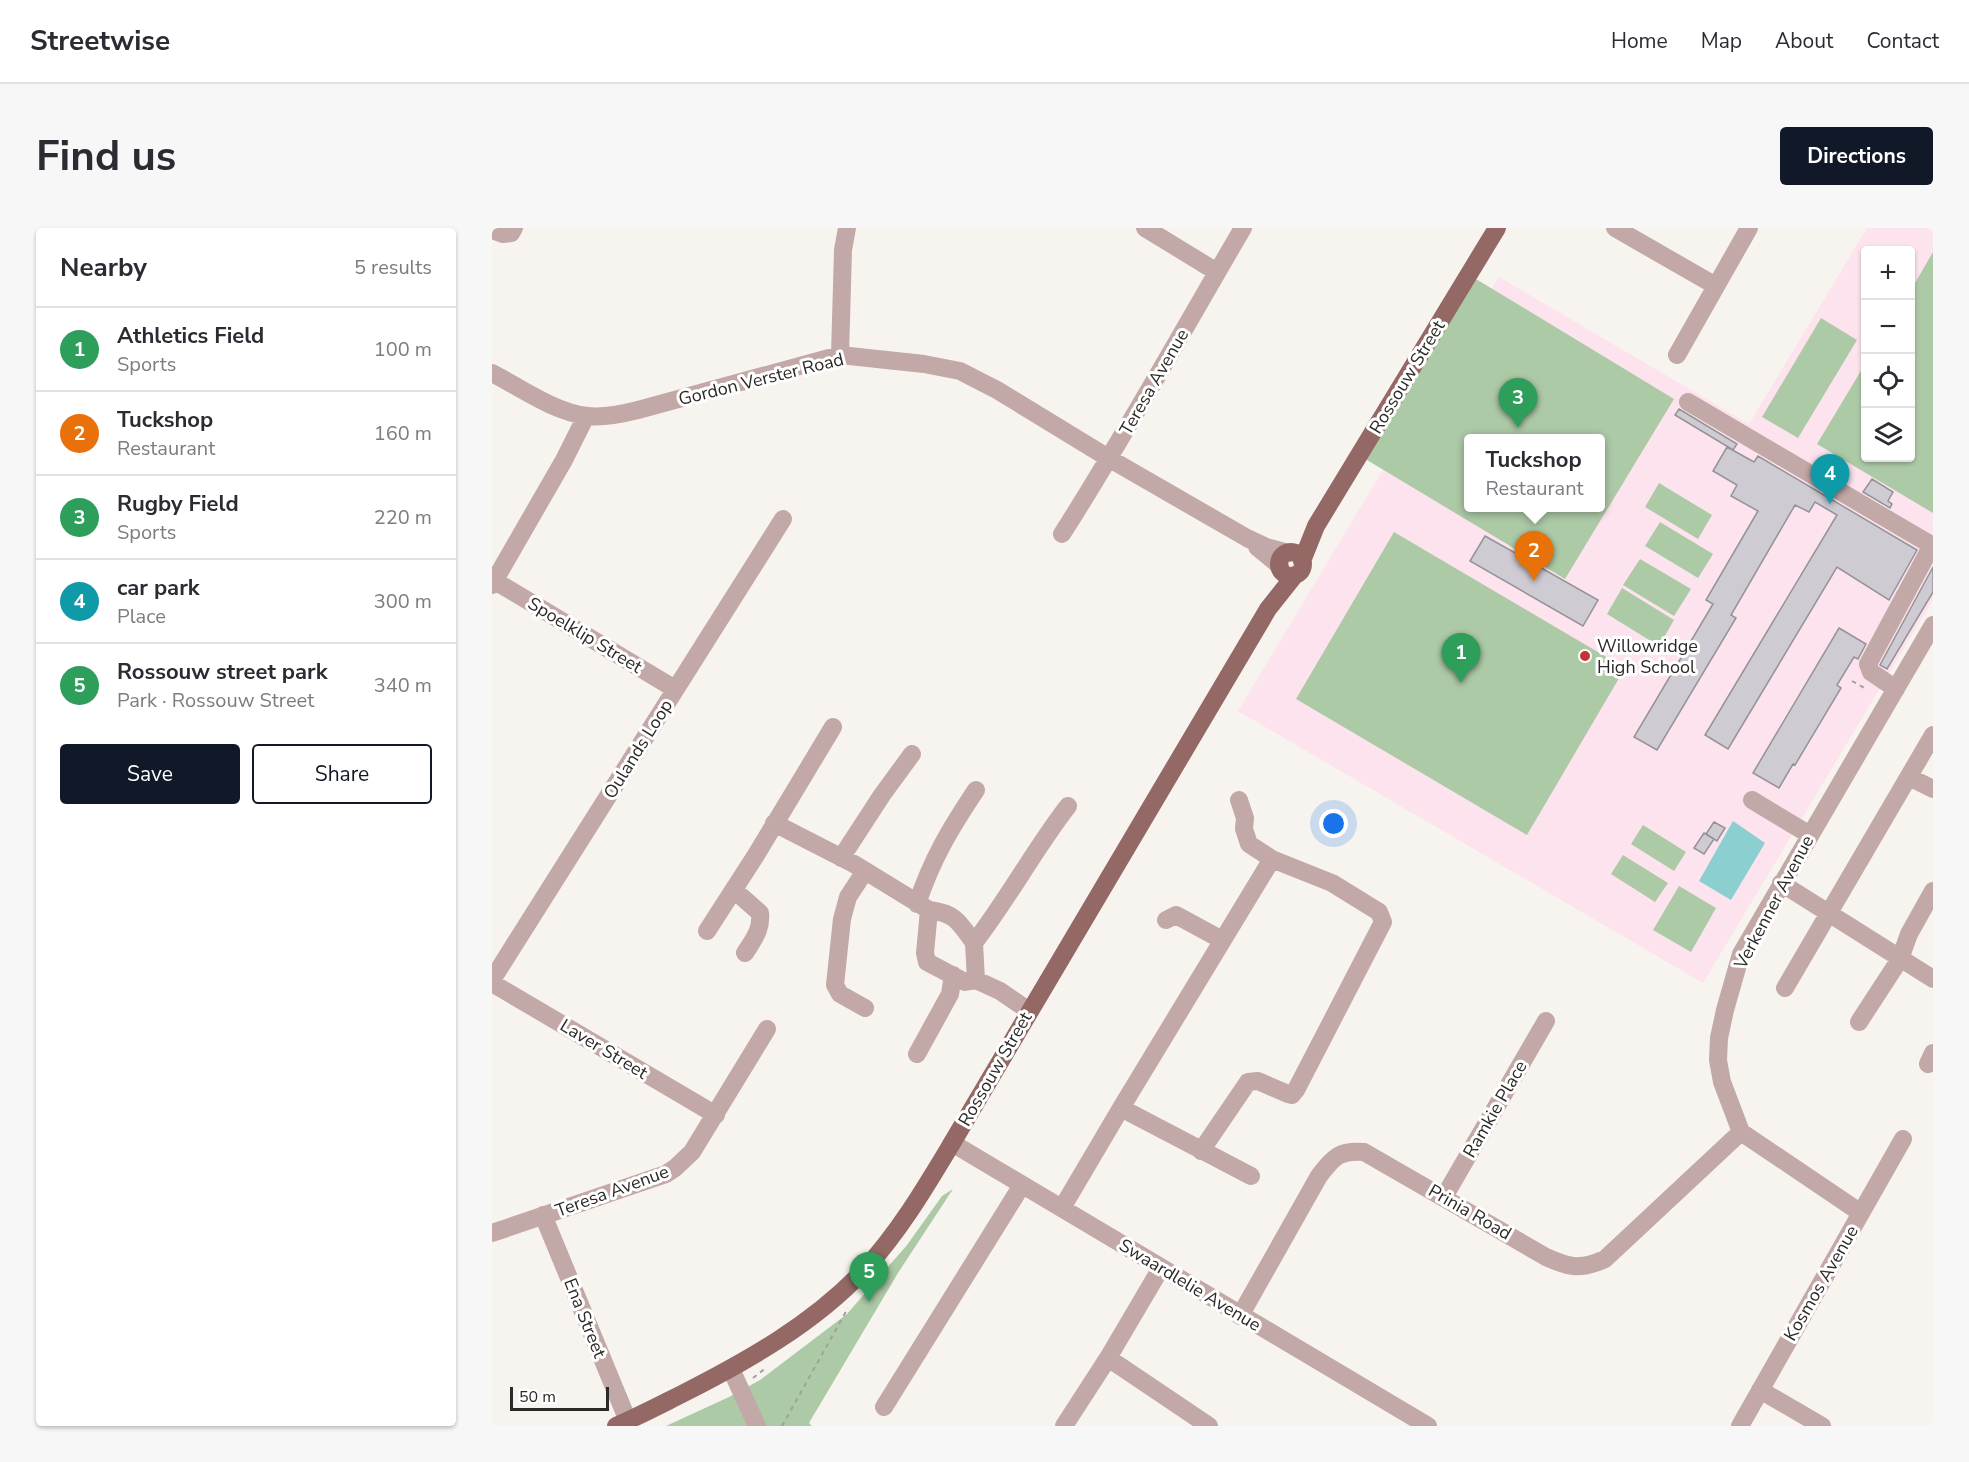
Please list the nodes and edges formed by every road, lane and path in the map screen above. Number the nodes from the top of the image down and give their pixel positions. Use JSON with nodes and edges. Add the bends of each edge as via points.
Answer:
{"nodes":[{"id":1,"x":514,"y":228,"type":"edge"},
{"id":2,"x":847,"y":228,"type":"edge"},
{"id":3,"x":1145,"y":228,"type":"edge"},
{"id":4,"x":1243,"y":228,"type":"edge"},
{"id":5,"x":1497,"y":228,"type":"edge"},
{"id":6,"x":1615,"y":228,"type":"edge"},
{"id":7,"x":1749,"y":228,"type":"edge"},
{"id":8,"x":492,"y":230,"type":"edge"},
{"id":9,"x":1217,"y":272,"type":"junction"},
{"id":10,"x":1716,"y":286,"type":"junction"},
{"id":11,"x":840,"y":355,"type":"junction"},
{"id":12,"x":1677,"y":355,"type":"dead end"},
{"id":13,"x":492,"y":373,"type":"edge"},
{"id":14,"x":1688,"y":402,"type":"dead end"},
{"id":15,"x":586,"y":416,"type":"junction"},
{"id":16,"x":1110,"y":459,"type":"junction"},
{"id":17,"x":783,"y":519,"type":"dead end"},
{"id":18,"x":1062,"y":534,"type":"dead end"},
{"id":19,"x":1933,"y":545,"type":"edge"},
{"id":20,"x":1290,"y":563,"type":"junction"},
{"id":21,"x":493,"y":583,"type":"edge"},
{"id":22,"x":1933,"y":625,"type":"edge"},
{"id":23,"x":675,"y":689,"type":"junction"},
{"id":24,"x":1896,"y":689,"type":"junction"},
{"id":25,"x":833,"y":727,"type":"dead end"},
{"id":26,"x":1933,"y":735,"type":"edge"},
{"id":27,"x":912,"y":754,"type":"dead end"},
{"id":28,"x":1909,"y":777,"type":"junction"},
{"id":29,"x":1933,"y":789,"type":"edge"},
{"id":30,"x":976,"y":790,"type":"dead end"},
{"id":31,"x":1239,"y":800,"type":"dead end"},
{"id":32,"x":1752,"y":800,"type":"dead end"},
{"id":33,"x":1068,"y":806,"type":"dead end"},
{"id":34,"x":774,"y":823,"type":"junction"},
{"id":35,"x":1810,"y":835,"type":"junction"},
{"id":36,"x":841,"y":858,"type":"junction"},
{"id":37,"x":1272,"y":859,"type":"junction"},
{"id":38,"x":865,"y":871,"type":"junction"},
{"id":39,"x":1781,"y":883,"type":"junction"},
{"id":40,"x":734,"y":890,"type":"junction"},
{"id":41,"x":1933,"y":891,"type":"edge"},
{"id":42,"x":923,"y":907,"type":"junction"},
{"id":43,"x":1828,"y":912,"type":"junction"},
{"id":44,"x":1166,"y":920,"type":"dead end"},
{"id":45,"x":706,"y":931,"type":"dead end"},
{"id":46,"x":1222,"y":940,"type":"junction"},
{"id":47,"x":974,"y":943,"type":"junction"},
{"id":48,"x":744,"y":953,"type":"dead end"},
{"id":49,"x":1900,"y":958,"type":"junction"},
{"id":50,"x":953,"y":975,"type":"junction"},
{"id":51,"x":1933,"y":979,"type":"edge"},
{"id":52,"x":976,"y":980,"type":"junction"},
{"id":53,"x":492,"y":981,"type":"edge"},
{"id":54,"x":1785,"y":988,"type":"dead end"},
{"id":55,"x":866,"y":1008,"type":"dead end"},
{"id":56,"x":1029,"y":1011,"type":"junction"},
{"id":57,"x":1546,"y":1021,"type":"dead end"},
{"id":58,"x":1859,"y":1022,"type":"dead end"},
{"id":59,"x":767,"y":1029,"type":"dead end"},
{"id":60,"x":917,"y":1054,"type":"dead end"},
{"id":61,"x":1121,"y":1107,"type":"junction"},
{"id":62,"x":717,"y":1115,"type":"junction"},
{"id":63,"x":1741,"y":1132,"type":"junction"},
{"id":64,"x":1903,"y":1139,"type":"dead end"},
{"id":65,"x":952,"y":1143,"type":"junction"},
{"id":66,"x":1201,"y":1151,"type":"junction"},
{"id":67,"x":1251,"y":1176,"type":"dead end"},
{"id":68,"x":1022,"y":1185,"type":"junction"},
{"id":69,"x":1444,"y":1197,"type":"junction"},
{"id":70,"x":1062,"y":1208,"type":"junction"},
{"id":71,"x":1861,"y":1214,"type":"junction"},
{"id":72,"x":543,"y":1215,"type":"junction"},
{"id":73,"x":492,"y":1233,"type":"edge"},
{"id":74,"x":1161,"y":1268,"type":"junction"},
{"id":75,"x":842,"y":1308,"type":"dead end"},
{"id":76,"x":1240,"y":1316,"type":"junction"},
{"id":77,"x":1108,"y":1358,"type":"junction"},
{"id":78,"x":772,"y":1363,"type":"dead end"},
{"id":79,"x":735,"y":1377,"type":"junction"},
{"id":80,"x":1760,"y":1390,"type":"junction"},
{"id":81,"x":884,"y":1407,"type":"dead end"},
{"id":82,"x":622,"y":1424,"type":"edge"},
{"id":83,"x":757,"y":1426,"type":"edge"},
{"id":84,"x":782,"y":1426,"type":"edge"},
{"id":85,"x":1064,"y":1426,"type":"edge"},
{"id":86,"x":1209,"y":1426,"type":"edge"},
{"id":87,"x":1428,"y":1426,"type":"edge"},
{"id":88,"x":1740,"y":1426,"type":"edge"},
{"id":89,"x":1822,"y":1426,"type":"edge"}],
"edges":[{"from":1,"to":8,"type":"street","via":[[503,234]]},
{"from":2,"to":11,"type":"street"},
{"from":3,"to":9,"type":"street"},
{"from":4,"to":9,"type":"street","name":"Teresa Avenue"},
{"from":5,"to":20,"type":"main road","name":"Rossouw Street"},
{"from":6,"to":10,"type":"street"},
{"from":7,"to":10,"type":"street"},
{"from":9,"to":16,"type":"street","name":"Teresa Avenue"},
{"from":10,"to":12,"type":"street"},
{"from":11,"to":15,"type":"street","name":"Gordon Verster Road","via":[[638,410]]},
{"from":11,"to":16,"type":"street","name":"Gordon Verster Road","via":[[960,371]]},
{"from":13,"to":15,"type":"street","name":"Gordon Verster Road","via":[[552,404]]},
{"from":14,"to":19,"type":"street"},
{"from":15,"to":21,"type":"street"},
{"from":16,"to":18,"type":"street","name":"Teresa Avenue"},
{"from":16,"to":20,"type":"street","name":"Gordon Verster Road"},
{"from":17,"to":23,"type":"street","name":"Oulands Loop"},
{"from":19,"to":24,"type":"street","via":[[1868,664],[1871,672]]},
{"from":20,"to":56,"type":"main road","name":"Rossouw Street","via":[[1268,609]]},
{"from":21,"to":23,"type":"street","name":"Spoelklip Street"},
{"from":22,"to":24,"type":"street","name":"Verkenner Avenue"},
{"from":23,"to":53,"type":"street","name":"Oulands Loop"},
{"from":24,"to":35,"type":"street","name":"Verkenner Avenue"},
{"from":25,"to":34,"type":"street"},
{"from":26,"to":28,"type":"street"},
{"from":27,"to":36,"type":"street"},
{"from":28,"to":29,"type":"street"},
{"from":28,"to":43,"type":"street"},
{"from":30,"to":42,"type":"street","via":[[928,871]]},
{"from":31,"to":37,"type":"street","via":[[1249,844]]},
{"from":32,"to":35,"type":"street"},
{"from":33,"to":47,"type":"street"},
{"from":34,"to":36,"type":"street"},
{"from":34,"to":40,"type":"street"},
{"from":35,"to":39,"type":"street","name":"Verkenner Avenue"},
{"from":36,"to":38,"type":"street"},
{"from":37,"to":46,"type":"street"},
{"from":37,"to":66,"type":"street","via":[[1332,883],[1378,912],[1383,922],[1296,1090],[1288,1095],[1258,1081],[1248,1082]]},
{"from":38,"to":42,"type":"street"},
{"from":38,"to":55,"type":"street","via":[[849,897],[842,919],[835,985],[840,994]]},
{"from":39,"to":43,"type":"street"},
{"from":39,"to":63,"type":"street","name":"Verkenner Avenue","via":[[1742,954],[1719,1038],[1722,1082]]},
{"from":40,"to":45,"type":"street"},
{"from":40,"to":48,"type":"street","via":[[760,913],[759,931]]},
{"from":41,"to":49,"type":"street"},
{"from":42,"to":47,"type":"street","via":[[953,916]]},
{"from":42,"to":50,"type":"street","via":[[926,958],[933,967]]},
{"from":43,"to":49,"type":"street"},
{"from":43,"to":54,"type":"street"},
{"from":44,"to":46,"type":"street","via":[[1176,915]]},
{"from":46,"to":61,"type":"street"},
{"from":47,"to":52,"type":"street"},
{"from":49,"to":51,"type":"street"},
{"from":49,"to":58,"type":"street"},
{"from":50,"to":52,"type":"street","via":[[964,982]]},
{"from":50,"to":60,"type":"street","via":[[950,994]]},
{"from":52,"to":56,"type":"street"},
{"from":53,"to":62,"type":"street","name":"Laver Street"},
{"from":56,"to":65,"type":"main road","name":"Rossouw Street"},
{"from":57,"to":69,"type":"street","name":"Ramkie Place"},
{"from":59,"to":62,"type":"street","name":"Teresa Avenue"},
{"from":61,"to":66,"type":"street"},
{"from":61,"to":70,"type":"street"},
{"from":62,"to":72,"type":"street","name":"Teresa Avenue","via":[[692,1152],[666,1174]]},
{"from":63,"to":69,"type":"street","name":"Prinia Road","via":[[1611,1254],[1588,1267],[1567,1266],[1546,1257]]},
{"from":63,"to":71,"type":"street"},
{"from":64,"to":71,"type":"street","name":"Kosmos Avenue"},
{"from":65,"to":68,"type":"street","name":"Swaardlelie Avenue"},
{"from":65,"to":79,"type":"main road","name":"Rossouw Street","via":[[908,1214],[863,1271]]},
{"from":66,"to":67,"type":"street"},
{"from":68,"to":70,"type":"street","name":"Swaardlelie Avenue"},
{"from":68,"to":81,"type":"street"},
{"from":69,"to":76,"type":"street","name":"Prinia Road","via":[[1364,1152],[1340,1154],[1319,1176]]},
{"from":70,"to":74,"type":"street","name":"Swaardlelie Avenue"},
{"from":71,"to":80,"type":"street","name":"Kosmos Avenue"},
{"from":72,"to":73,"type":"street","name":"Teresa Avenue"},
{"from":72,"to":82,"type":"street","name":"Ena Street"},
{"from":74,"to":76,"type":"street","name":"Swaardlelie Avenue"},
{"from":74,"to":77,"type":"street"},
{"from":75,"to":84,"type":"path","via":[[851,1301]]},
{"from":76,"to":87,"type":"street","name":"Swaardlelie Avenue"},
{"from":77,"to":85,"type":"street"},
{"from":77,"to":86,"type":"street"},
{"from":78,"to":79,"type":"path","via":[[749,1381]]},
{"from":79,"to":82,"type":"main road","name":"Rossouw Street"},
{"from":79,"to":83,"type":"street"},
{"from":80,"to":88,"type":"street","name":"Kosmos Avenue"},
{"from":80,"to":89,"type":"street"}]}
